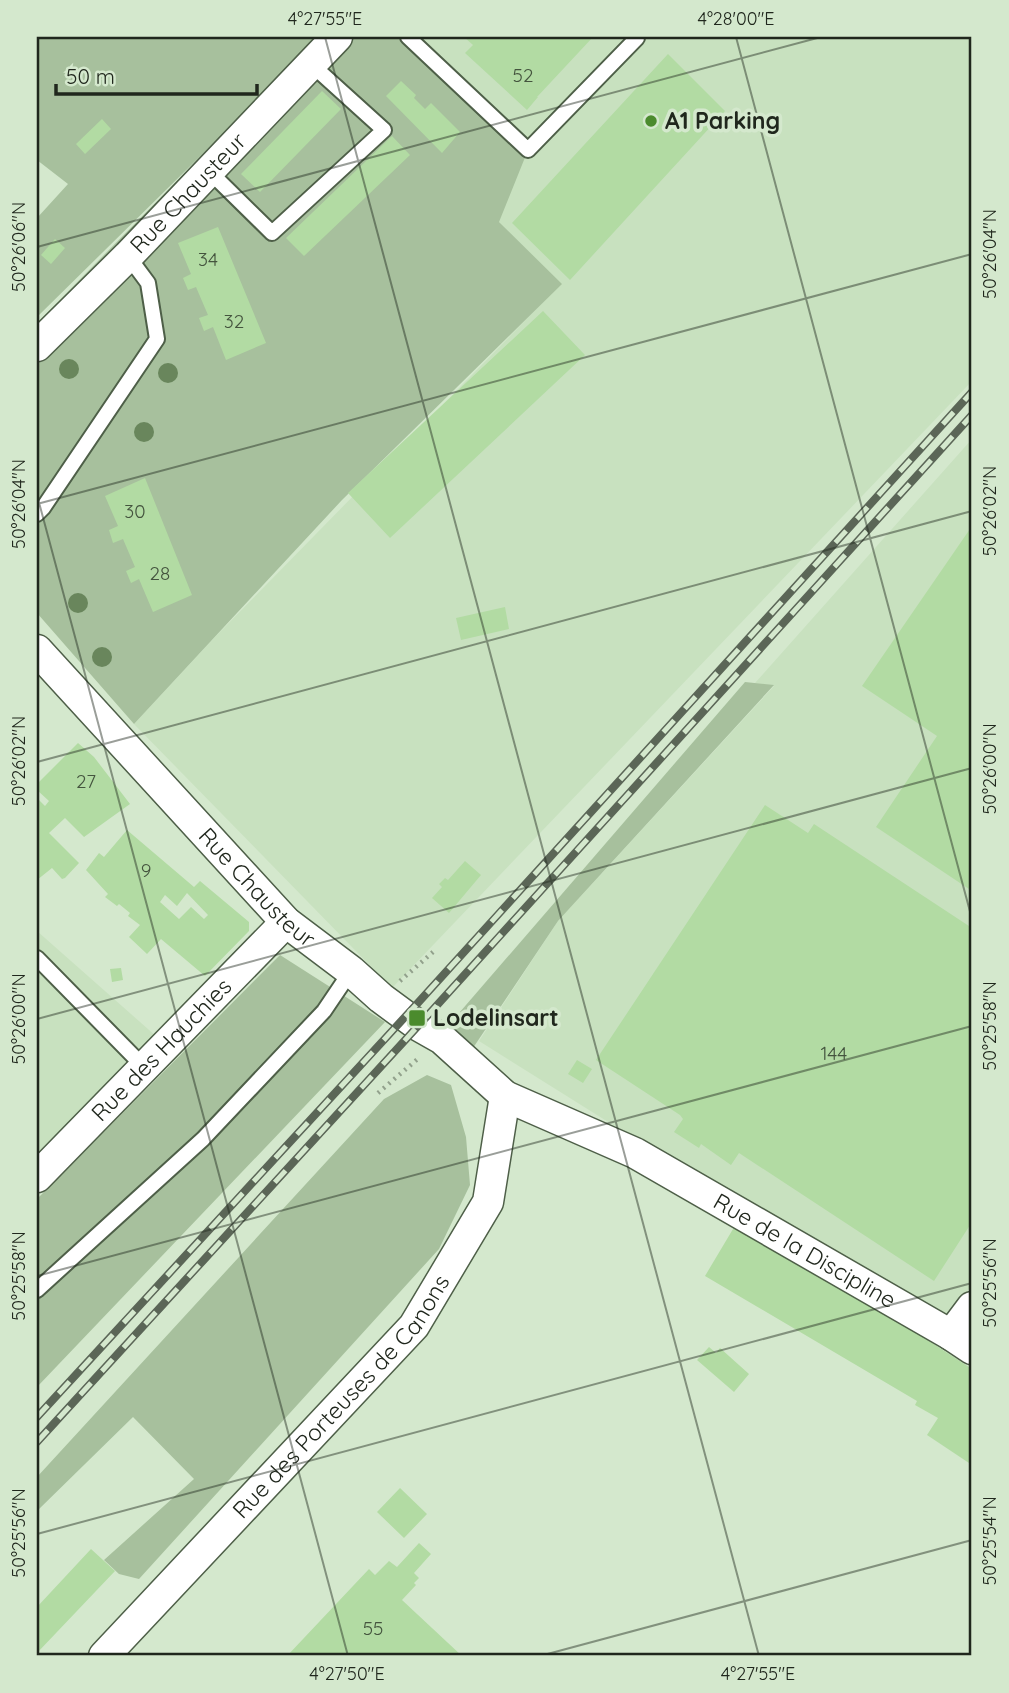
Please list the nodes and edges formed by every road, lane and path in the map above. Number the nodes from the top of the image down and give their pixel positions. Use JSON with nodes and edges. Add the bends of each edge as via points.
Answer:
{"nodes":[{"id":1,"x":337,"y":37,"type":"edge"},
{"id":2,"x":408,"y":37,"type":"edge"},
{"id":3,"x":637,"y":38,"type":"dead end"},
{"id":4,"x":312,"y":64,"type":"junction"},
{"id":5,"x":209,"y":171,"type":"junction"},
{"id":6,"x":128,"y":256,"type":"junction"},
{"id":7,"x":37,"y":346,"type":"edge"},
{"id":8,"x":37,"y":514,"type":"edge"},
{"id":9,"x":37,"y":650,"type":"edge"},
{"id":10,"x":286,"y":922,"type":"junction"},
{"id":11,"x":433,"y":952,"type":"dead end"},
{"id":12,"x":37,"y":958,"type":"edge"},
{"id":13,"x":351,"y":971,"type":"junction"},
{"id":14,"x":381,"y":998,"type":"junction"},
{"id":15,"x":442,"y":1039,"type":"junction"},
{"id":16,"x":144,"y":1067,"type":"junction"},
{"id":17,"x":378,"y":1093,"type":"dead end"},
{"id":18,"x":505,"y":1096,"type":"junction"},
{"id":19,"x":37,"y":1177,"type":"edge"},
{"id":20,"x":37,"y":1290,"type":"edge"},
{"id":21,"x":972,"y":1307,"type":"edge"},
{"id":22,"x":962,"y":1342,"type":"edge"},
{"id":23,"x":104,"y":1656,"type":"edge"}],
"edges":[{"from":1,"to":4,"type":"street","name":"Rue Chausteur"},
{"from":2,"to":3,"type":"lane","via":[[528,150]]},
{"from":4,"to":5,"type":"street","name":"Rue Chausteur"},
{"from":4,"to":5,"type":"lane","via":[[384,130],[272,233]]},
{"from":5,"to":6,"type":"street","name":"Rue Chausteur"},
{"from":6,"to":7,"type":"street","name":"Rue Chausteur"},
{"from":6,"to":8,"type":"lane","via":[[148,283],[156,339]]},
{"from":9,"to":10,"type":"street","name":"Rue Chausteur"},
{"from":10,"to":13,"type":"street","name":"Rue Chausteur"},
{"from":10,"to":16,"type":"street","name":"Rue des Hauchies"},
{"from":11,"to":14,"type":"path"},
{"from":12,"to":16,"type":"lane"},
{"from":13,"to":14,"type":"street","name":"Rue Chausteur"},
{"from":13,"to":20,"type":"lane","via":[[324,1011],[203,1139]]},
{"from":14,"to":15,"type":"street","name":"Rue Chausteur"},
{"from":15,"to":17,"type":"path"},
{"from":15,"to":18,"type":"street","name":"Rue Chausteur"},
{"from":16,"to":19,"type":"street","name":"Rue des Hauchies"},
{"from":18,"to":22,"type":"street","name":"Rue de la Discipline","via":[[635,1153]]},
{"from":18,"to":23,"type":"street","name":"Rue des Porteuses de Canons","via":[[488,1202],[414,1326]]},
{"from":21,"to":22,"type":"street"}]}
